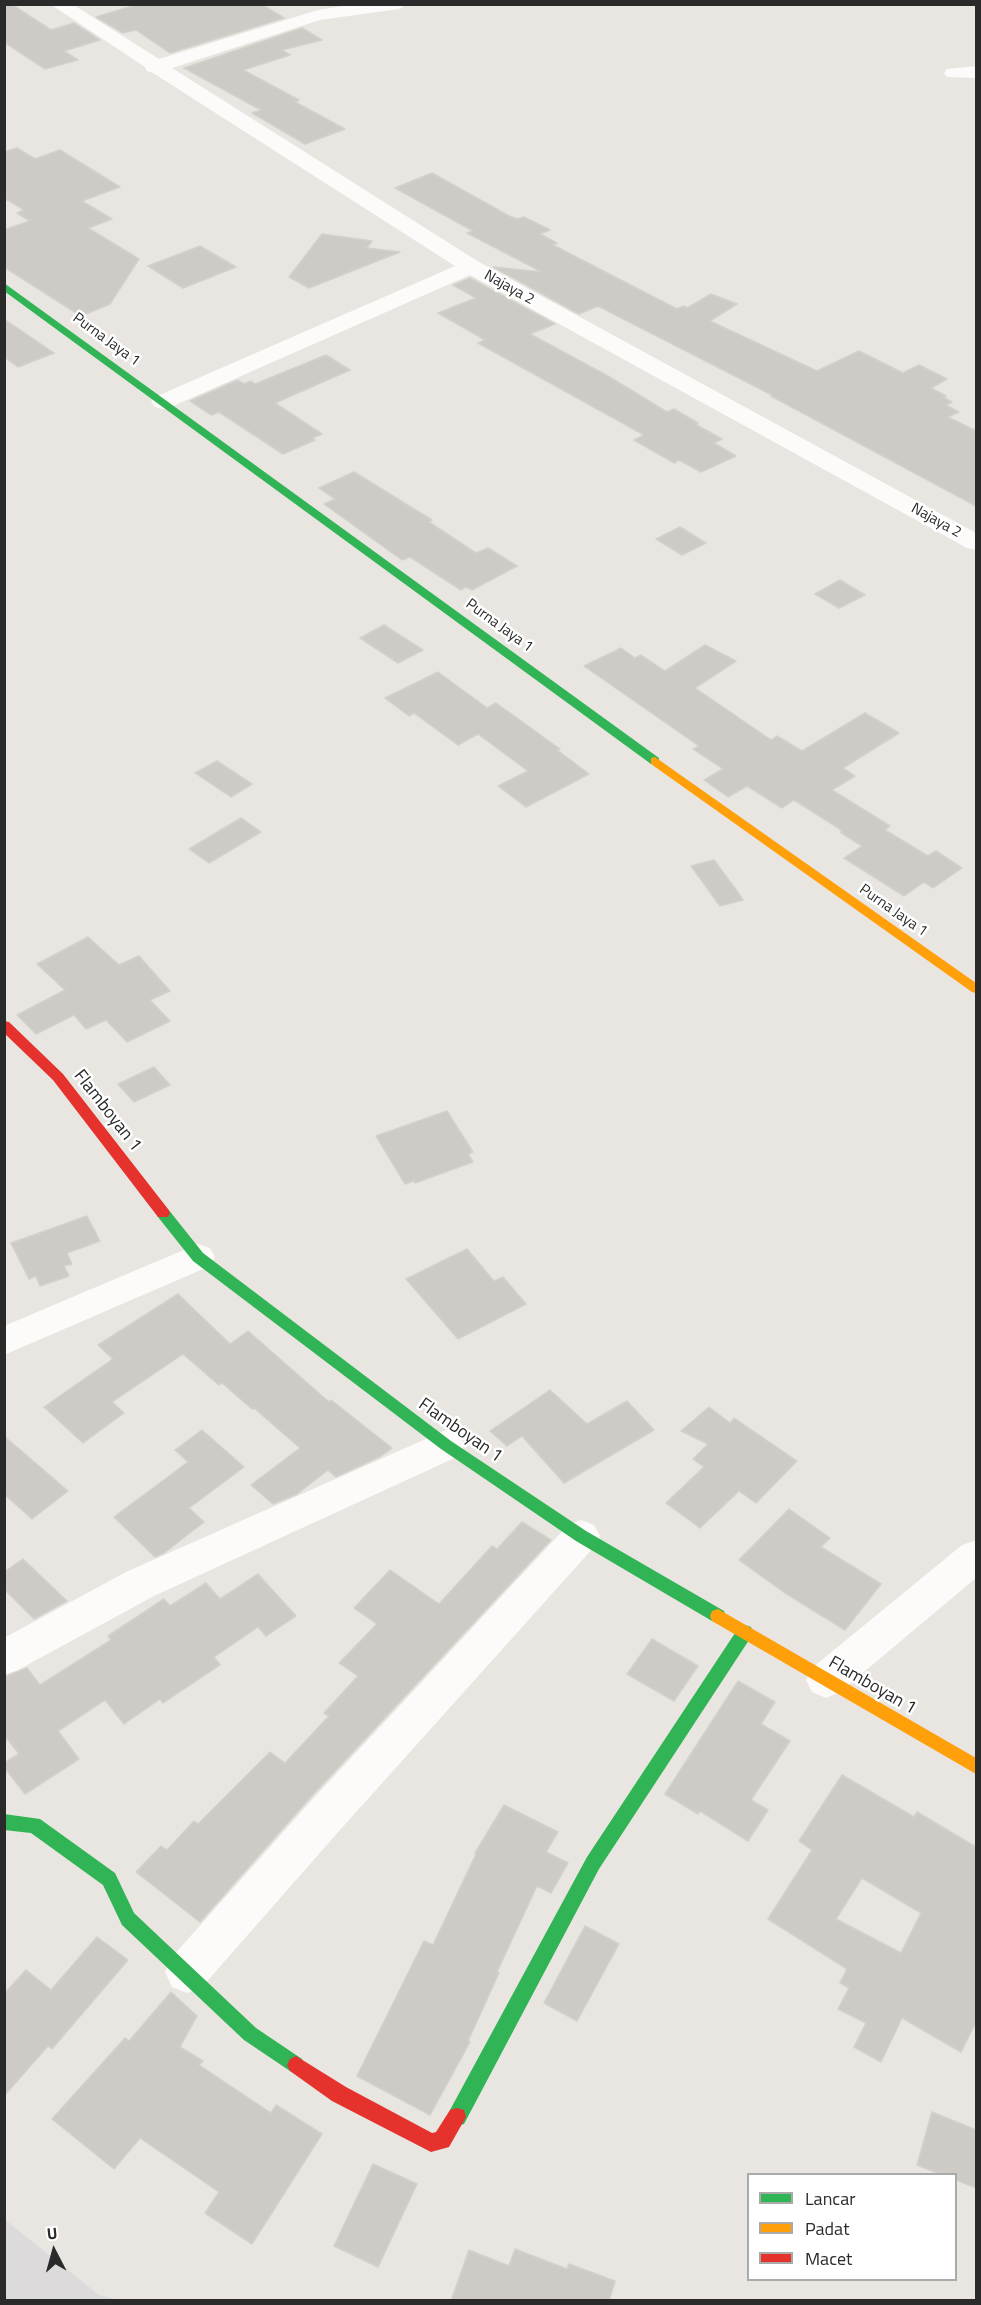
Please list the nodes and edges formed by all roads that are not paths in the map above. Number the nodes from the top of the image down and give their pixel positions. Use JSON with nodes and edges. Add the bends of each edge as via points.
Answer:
{"nodes":[{"id":1,"x":59,"y":4,"type":"edge"},
{"id":2,"x":399,"y":4,"type":"edge"},
{"id":3,"x":154,"y":67,"type":"junction"},
{"id":4,"x":976,"y":72,"type":"edge"},
{"id":5,"x":954,"y":73,"type":"dead end"},
{"id":6,"x":471,"y":267,"type":"junction"},
{"id":7,"x":4,"y":286,"type":"edge"},
{"id":8,"x":163,"y":402,"type":"junction"},
{"id":9,"x":976,"y":543,"type":"edge"},
{"id":10,"x":976,"y":989,"type":"edge"},
{"id":11,"x":4,"y":1025,"type":"edge"},
{"id":12,"x":198,"y":1257,"type":"junction"},
{"id":13,"x":4,"y":1341,"type":"edge"},
{"id":14,"x":446,"y":1445,"type":"junction"},
{"id":15,"x":581,"y":1536,"type":"junction"},
{"id":16,"x":976,"y":1556,"type":"edge"},
{"id":17,"x":745,"y":1632,"type":"junction"},
{"id":18,"x":4,"y":1658,"type":"edge"},
{"id":19,"x":826,"y":1680,"type":"junction"},
{"id":20,"x":976,"y":1767,"type":"edge"},
{"id":21,"x":5,"y":1822,"type":"edge"},
{"id":22,"x":187,"y":1972,"type":"junction"}],
"edges":[{"from":1,"to":3,"type":"street","name":"Najaya 2"},
{"from":2,"to":3,"type":"street","via":[[318,15]]},
{"from":3,"to":6,"type":"street","name":"Najaya 2"},
{"from":4,"to":5,"type":"street"},
{"from":6,"to":8,"type":"street"},
{"from":6,"to":9,"type":"street","name":"Najaya 2"},
{"from":7,"to":8,"type":"street","name":"Purna Jaya 1"},
{"from":8,"to":10,"type":"street","name":"Purna Jaya 1","via":[[751,831]]},
{"from":11,"to":12,"type":"street","name":"Flamboyan 1","via":[[58,1077]]},
{"from":12,"to":13,"type":"street"},
{"from":12,"to":14,"type":"street","name":"Flamboyan 1"},
{"from":14,"to":15,"type":"street","name":"Flamboyan 1"},
{"from":14,"to":18,"type":"street","via":[[140,1584]]},
{"from":15,"to":17,"type":"street","name":"Flamboyan 1"},
{"from":15,"to":22,"type":"street"},
{"from":16,"to":19,"type":"street"},
{"from":17,"to":19,"type":"street","name":"Flamboyan 1"},
{"from":17,"to":22,"type":"street","via":[[593,1863],[442,2140],[431,2143],[339,2094],[250,2034]]},
{"from":19,"to":20,"type":"street","name":"Flamboyan 1"},
{"from":21,"to":22,"type":"street","via":[[34,1825],[109,1879],[128,1919]]}]}
